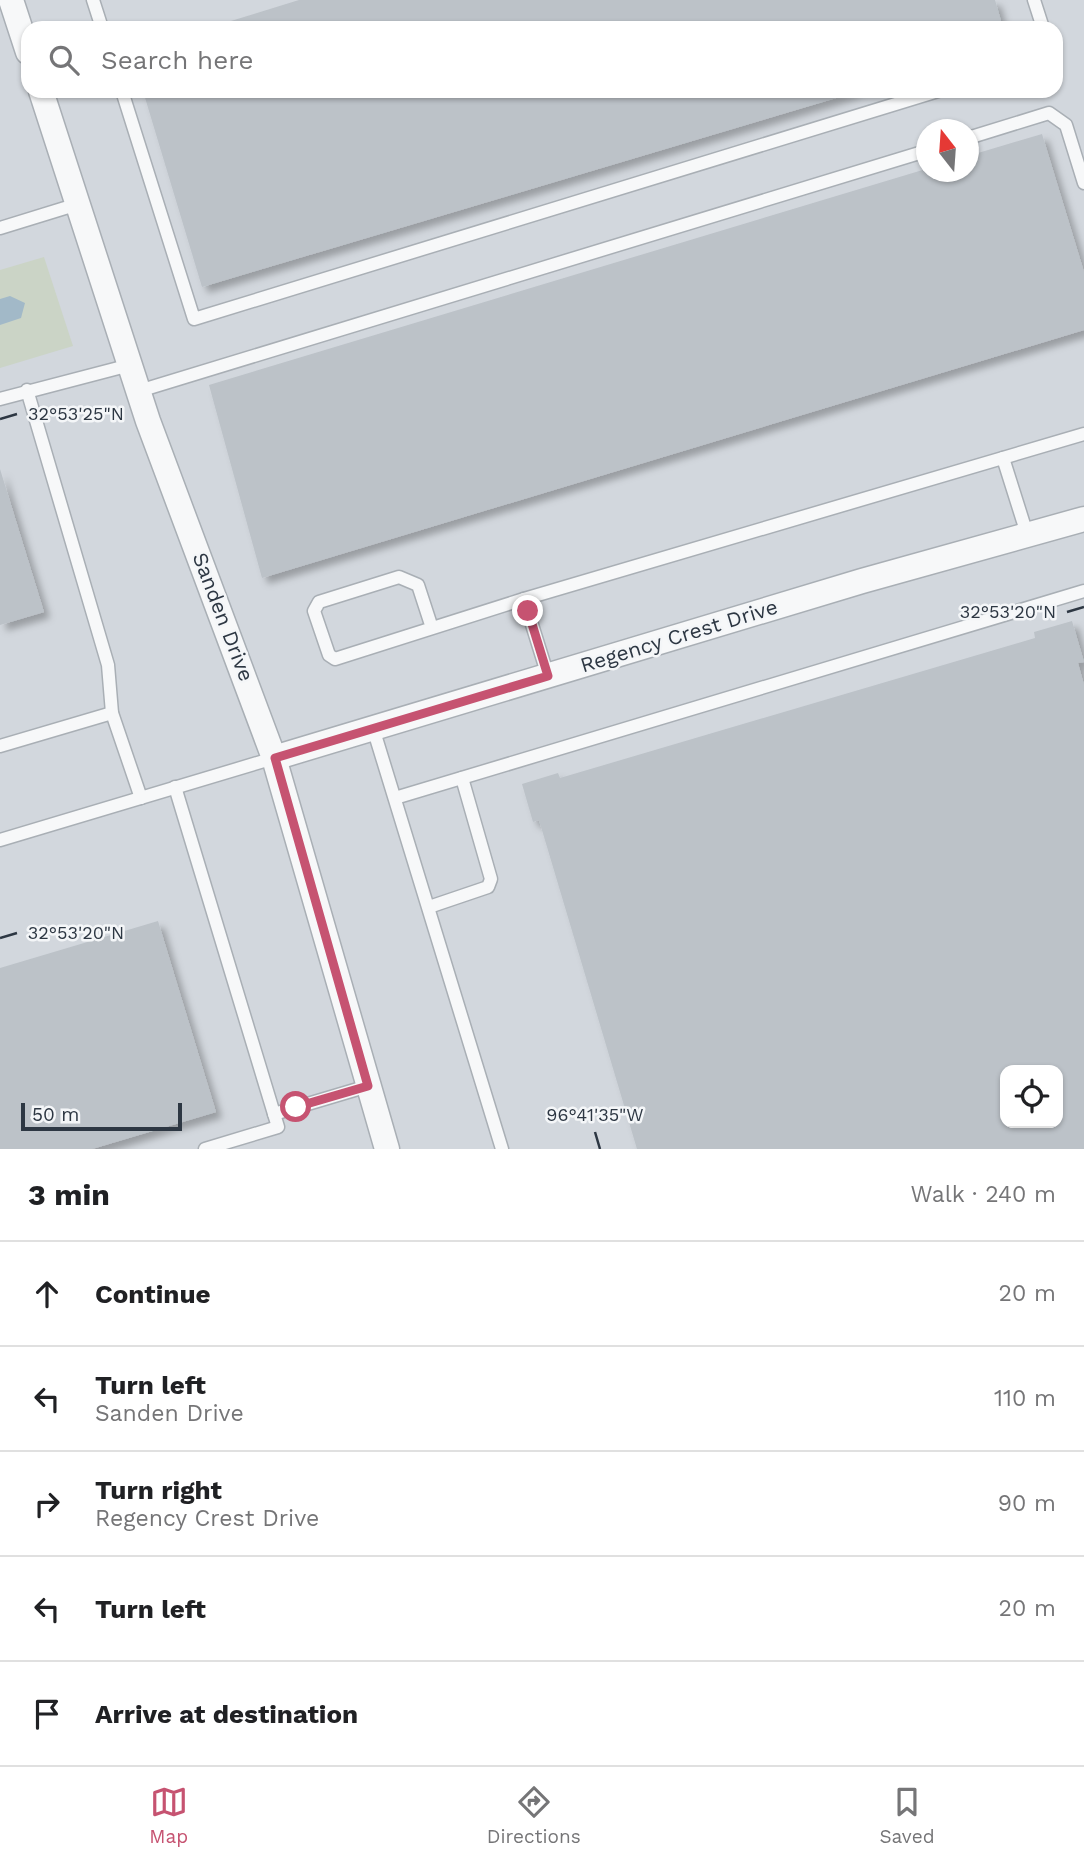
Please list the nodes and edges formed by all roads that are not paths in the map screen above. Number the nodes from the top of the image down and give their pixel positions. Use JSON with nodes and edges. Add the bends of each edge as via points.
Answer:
{"nodes":[{"id":1,"x":11,"y":0,"type":"edge"},
{"id":2,"x":93,"y":0,"type":"edge"},
{"id":3,"x":1034,"y":0,"type":"edge"},
{"id":4,"x":100,"y":21,"type":"edge"},
{"id":5,"x":1041,"y":21,"type":"edge"},
{"id":6,"x":21,"y":31,"type":"edge"},
{"id":7,"x":43,"y":98,"type":"edge"},
{"id":8,"x":124,"y":98,"type":"edge"},
{"id":9,"x":915,"y":98,"type":"edge"},
{"id":10,"x":979,"y":135,"type":"edge"},
{"id":11,"x":916,"y":154,"type":"edge"},
{"id":12,"x":1084,"y":183,"type":"edge"},
{"id":13,"x":78,"y":204,"type":"junction"},
{"id":14,"x":0,"y":228,"type":"edge"},
{"id":15,"x":130,"y":365,"type":"junction"},
{"id":16,"x":27,"y":390,"type":"junction"},
{"id":17,"x":139,"y":391,"type":"junction"},
{"id":18,"x":0,"y":399,"type":"edge"},
{"id":19,"x":1084,"y":435,"type":"edge"},
{"id":20,"x":1003,"y":458,"type":"junction"},
{"id":21,"x":1084,"y":519,"type":"edge"},
{"id":22,"x":1027,"y":534,"type":"junction"},
{"id":23,"x":1084,"y":591,"type":"edge"},
{"id":24,"x":524,"y":598,"type":"junction"},
{"id":25,"x":432,"y":628,"type":"junction"},
{"id":26,"x":548,"y":676,"type":"junction"},
{"id":27,"x":112,"y":713,"type":"junction"},
{"id":28,"x":373,"y":728,"type":"junction"},
{"id":29,"x":0,"y":746,"type":"edge"},
{"id":30,"x":275,"y":758,"type":"junction"},
{"id":31,"x":462,"y":778,"type":"junction"},
{"id":32,"x":175,"y":787,"type":"junction"},
{"id":33,"x":141,"y":798,"type":"junction"},
{"id":34,"x":395,"y":798,"type":"junction"},
{"id":35,"x":0,"y":840,"type":"edge"},
{"id":36,"x":429,"y":907,"type":"junction"},
{"id":37,"x":368,"y":1086,"type":"junction"},
{"id":38,"x":274,"y":1114,"type":"junction"},
{"id":39,"x":205,"y":1149,"type":"edge"},
{"id":40,"x":387,"y":1149,"type":"edge"},
{"id":41,"x":502,"y":1149,"type":"edge"}],
"edges":[{"from":1,"to":6,"type":"street"},
{"from":2,"to":4,"type":"lane"},
{"from":3,"to":5,"type":"lane"},
{"from":7,"to":13,"type":"street","name":"Sanden Drive"},
{"from":8,"to":9,"type":"lane","via":[[194,319]]},
{"from":10,"to":12,"type":"lane","via":[[1049,113],[1066,125]]},
{"from":11,"to":17,"type":"lane"},
{"from":13,"to":14,"type":"lane"},
{"from":13,"to":15,"type":"street","name":"Sanden Drive"},
{"from":15,"to":16,"type":"lane"},
{"from":15,"to":17,"type":"street","name":"Sanden Drive"},
{"from":16,"to":18,"type":"lane"},
{"from":16,"to":27,"type":"lane","via":[[108,665]]},
{"from":17,"to":30,"type":"street","name":"Sanden Drive"},
{"from":19,"to":20,"type":"lane"},
{"from":20,"to":22,"type":"lane"},
{"from":20,"to":24,"type":"lane"},
{"from":21,"to":22,"type":"street","name":"Regency Crest Drive"},
{"from":22,"to":26,"type":"street","name":"Regency Crest Drive"},
{"from":23,"to":31,"type":"lane"},
{"from":24,"to":25,"type":"lane"},
{"from":24,"to":26,"type":"lane"},
{"from":25,"to":25,"type":"lane","via":[[335,659],[329,655],[314,611],[319,602],[399,577],[418,585]]},
{"from":26,"to":28,"type":"street","name":"Regency Crest Drive"},
{"from":27,"to":29,"type":"lane"},
{"from":27,"to":33,"type":"lane"},
{"from":28,"to":30,"type":"street","name":"Regency Crest Drive"},
{"from":28,"to":34,"type":"lane"},
{"from":30,"to":32,"type":"lane"},
{"from":30,"to":37,"type":"street","name":"Sanden Drive"},
{"from":31,"to":34,"type":"lane"},
{"from":31,"to":36,"type":"lane","via":[[491,879],[488,887]]},
{"from":32,"to":33,"type":"lane"},
{"from":32,"to":38,"type":"lane"},
{"from":33,"to":35,"type":"lane"},
{"from":34,"to":36,"type":"lane"},
{"from":36,"to":41,"type":"lane"},
{"from":37,"to":38,"type":"lane"},
{"from":37,"to":40,"type":"street","name":"Sanden Drive"},
{"from":38,"to":39,"type":"lane","via":[[278,1127]]}]}
